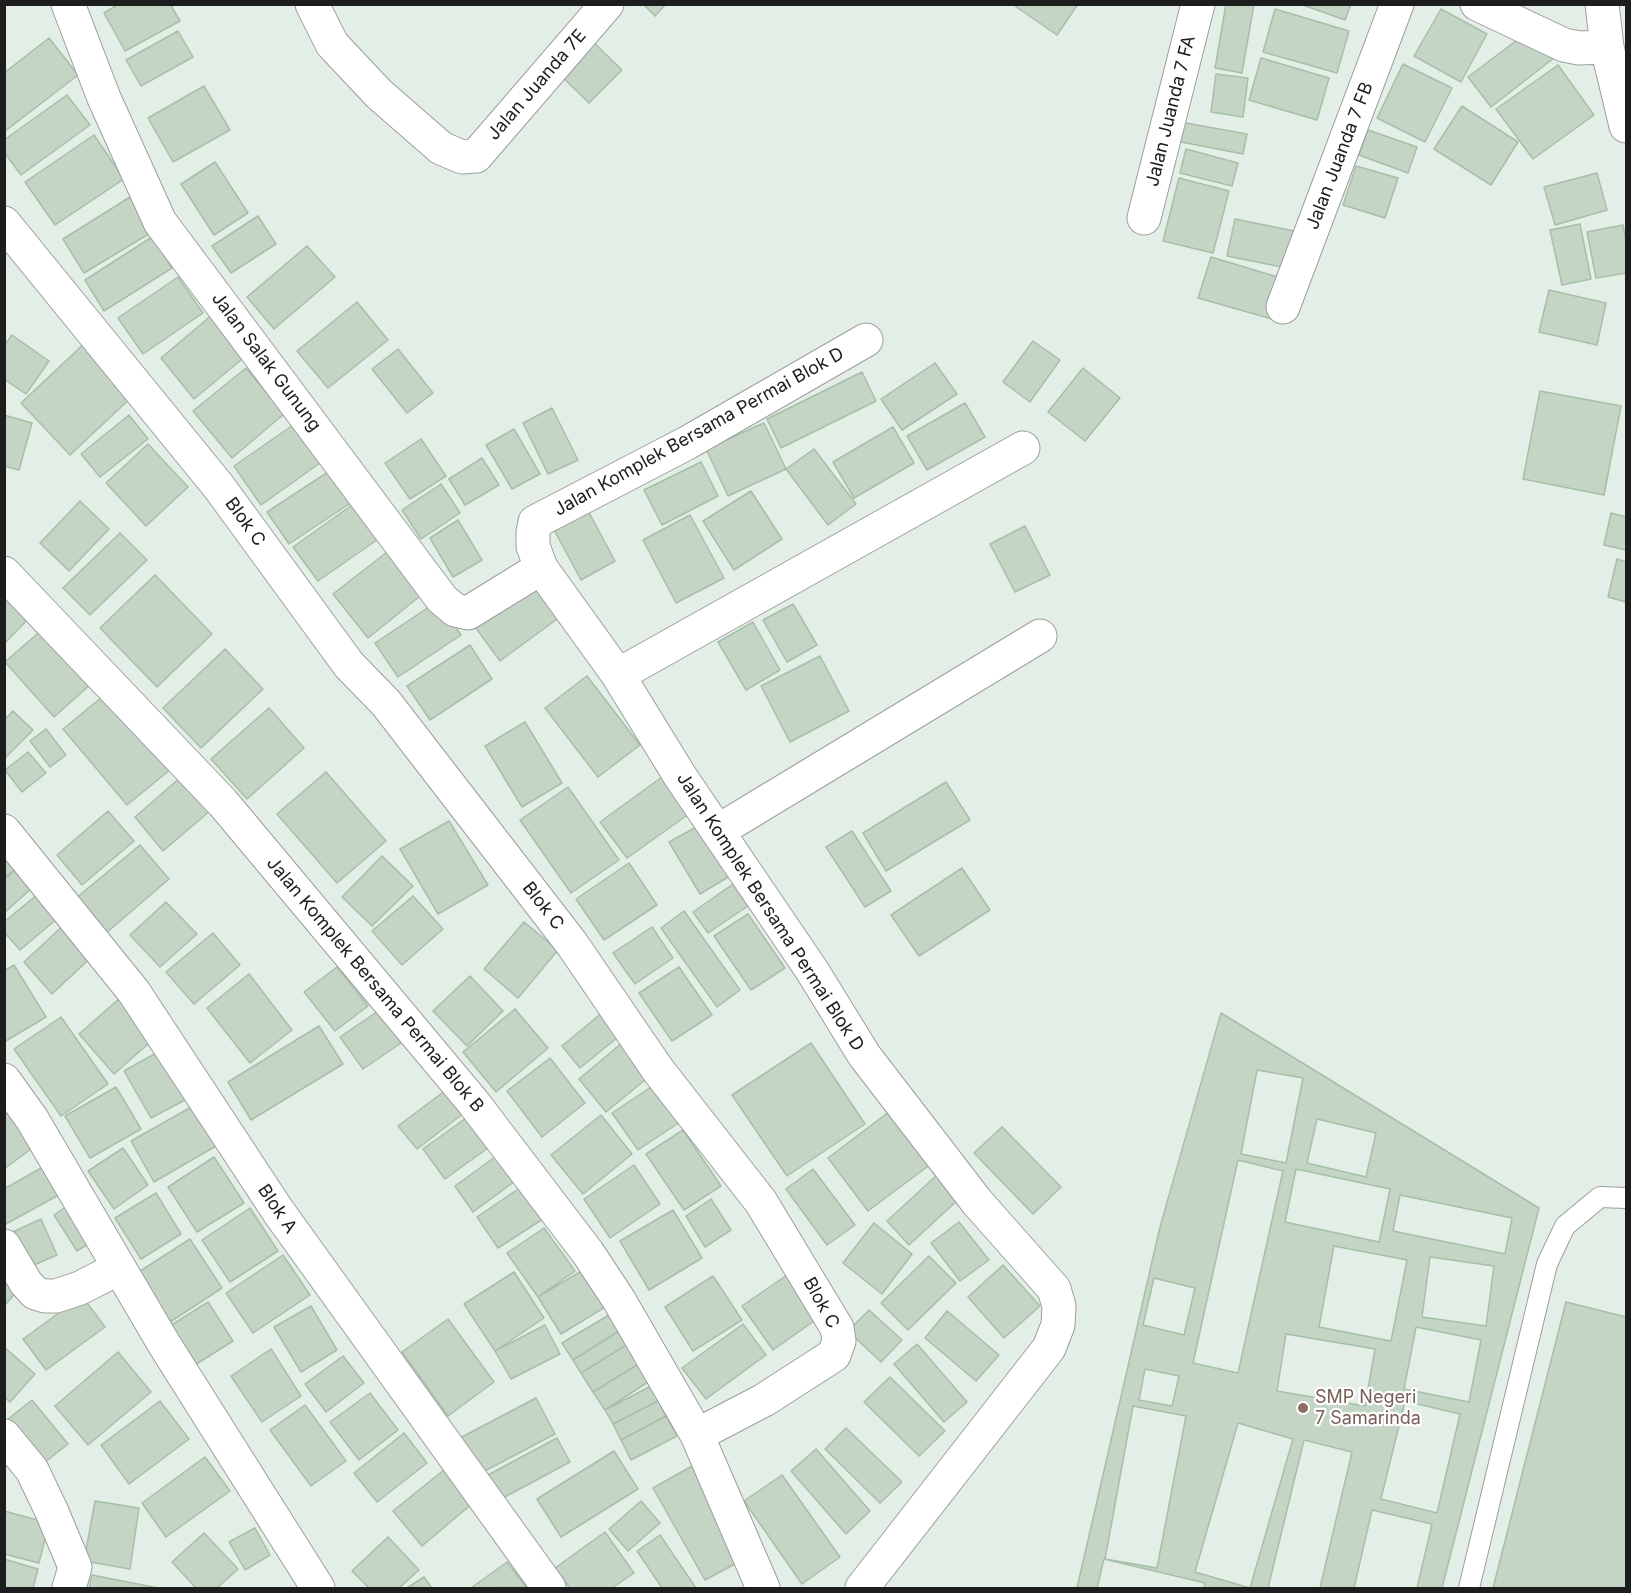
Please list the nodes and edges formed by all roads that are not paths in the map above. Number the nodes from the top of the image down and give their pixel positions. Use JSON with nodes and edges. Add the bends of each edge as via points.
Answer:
{"nodes":[{"id":1,"x":68,"y":4,"type":"edge"},
{"id":2,"x":312,"y":4,"type":"edge"},
{"id":3,"x":607,"y":4,"type":"edge"},
{"id":4,"x":1198,"y":4,"type":"edge"},
{"id":5,"x":1397,"y":4,"type":"edge"},
{"id":6,"x":1477,"y":4,"type":"edge"},
{"id":7,"x":1602,"y":4,"type":"edge"},
{"id":8,"x":1607,"y":47,"type":"junction"},
{"id":9,"x":1626,"y":126,"type":"edge"},
{"id":10,"x":1144,"y":218,"type":"dead end"},
{"id":11,"x":4,"y":223,"type":"edge"},
{"id":12,"x":1283,"y":307,"type":"dead end"},
{"id":13,"x":866,"y":340,"type":"dead end"},
{"id":14,"x":1023,"y":448,"type":"dead end"},
{"id":15,"x":541,"y":568,"type":"junction"},
{"id":16,"x":4,"y":573,"type":"edge"},
{"id":17,"x":1040,"y":636,"type":"dead end"},
{"id":18,"x":618,"y":675,"type":"junction"},
{"id":19,"x":4,"y":831,"type":"edge"},
{"id":20,"x":718,"y":831,"type":"junction"},
{"id":21,"x":4,"y":1080,"type":"edge"},
{"id":22,"x":1626,"y":1198,"type":"edge"},
{"id":23,"x":4,"y":1246,"type":"edge"},
{"id":24,"x":119,"y":1268,"type":"junction"},
{"id":25,"x":697,"y":1435,"type":"junction"},
{"id":26,"x":4,"y":1436,"type":"edge"},
{"id":27,"x":69,"y":1588,"type":"edge"},
{"id":28,"x":318,"y":1588,"type":"edge"},
{"id":29,"x":549,"y":1588,"type":"edge"},
{"id":30,"x":763,"y":1588,"type":"edge"},
{"id":31,"x":862,"y":1588,"type":"edge"},
{"id":32,"x":1469,"y":1588,"type":"edge"}],
"edges":[{"from":1,"to":15,"type":"street","name":"Jalan Salak Gunung","via":[[104,98],[160,222],[442,599],[455,610],[468,613]]},
{"from":2,"to":3,"type":"street","name":"Jalan Juanda 7E","via":[[332,44],[379,94],[441,148],[462,157],[476,156]]},
{"from":4,"to":10,"type":"street","name":"Jalan Juanda 7 FA"},
{"from":5,"to":12,"type":"street","name":"Jalan Juanda 7 FB"},
{"from":6,"to":8,"type":"street","via":[[1564,45]]},
{"from":7,"to":8,"type":"street"},
{"from":8,"to":9,"type":"street"},
{"from":11,"to":25,"type":"street","name":"Blok C","via":[[219,487],[349,665],[386,703],[572,945],[658,1070],[760,1202],[837,1328],[840,1341],[834,1355],[764,1400]]},
{"from":13,"to":15,"type":"street","name":"Jalan Komplek Bersama Permai Blok D","via":[[687,443],[535,522],[533,546]]},
{"from":14,"to":18,"type":"street"},
{"from":15,"to":18,"type":"street","name":"Jalan Komplek Bersama Permai Blok D"},
{"from":16,"to":25,"type":"street","name":"Jalan Komplek Bersama Permai Blok B","via":[[223,803],[472,1102],[588,1253]]},
{"from":17,"to":20,"type":"street"},
{"from":18,"to":20,"type":"street","name":"Jalan Komplek Bersama Permai Blok D"},
{"from":19,"to":29,"type":"street","name":"Blok A","via":[[134,992],[278,1211]]},
{"from":20,"to":31,"type":"street","name":"Jalan Komplek Bersama Permai Blok D","via":[[864,1055],[977,1202],[1054,1289],[1059,1306],[1058,1325],[1049,1348]]},
{"from":21,"to":24,"type":"street","via":[[32,1119]]},
{"from":22,"to":32,"type":"lane","via":[[1600,1197],[1565,1226],[1547,1264]]},
{"from":23,"to":24,"type":"street","via":[[26,1283],[35,1293],[45,1296],[80,1288]]},
{"from":24,"to":28,"type":"street"},
{"from":25,"to":30,"type":"street"},
{"from":26,"to":27,"type":"street","via":[[32,1470],[75,1567]]}]}
